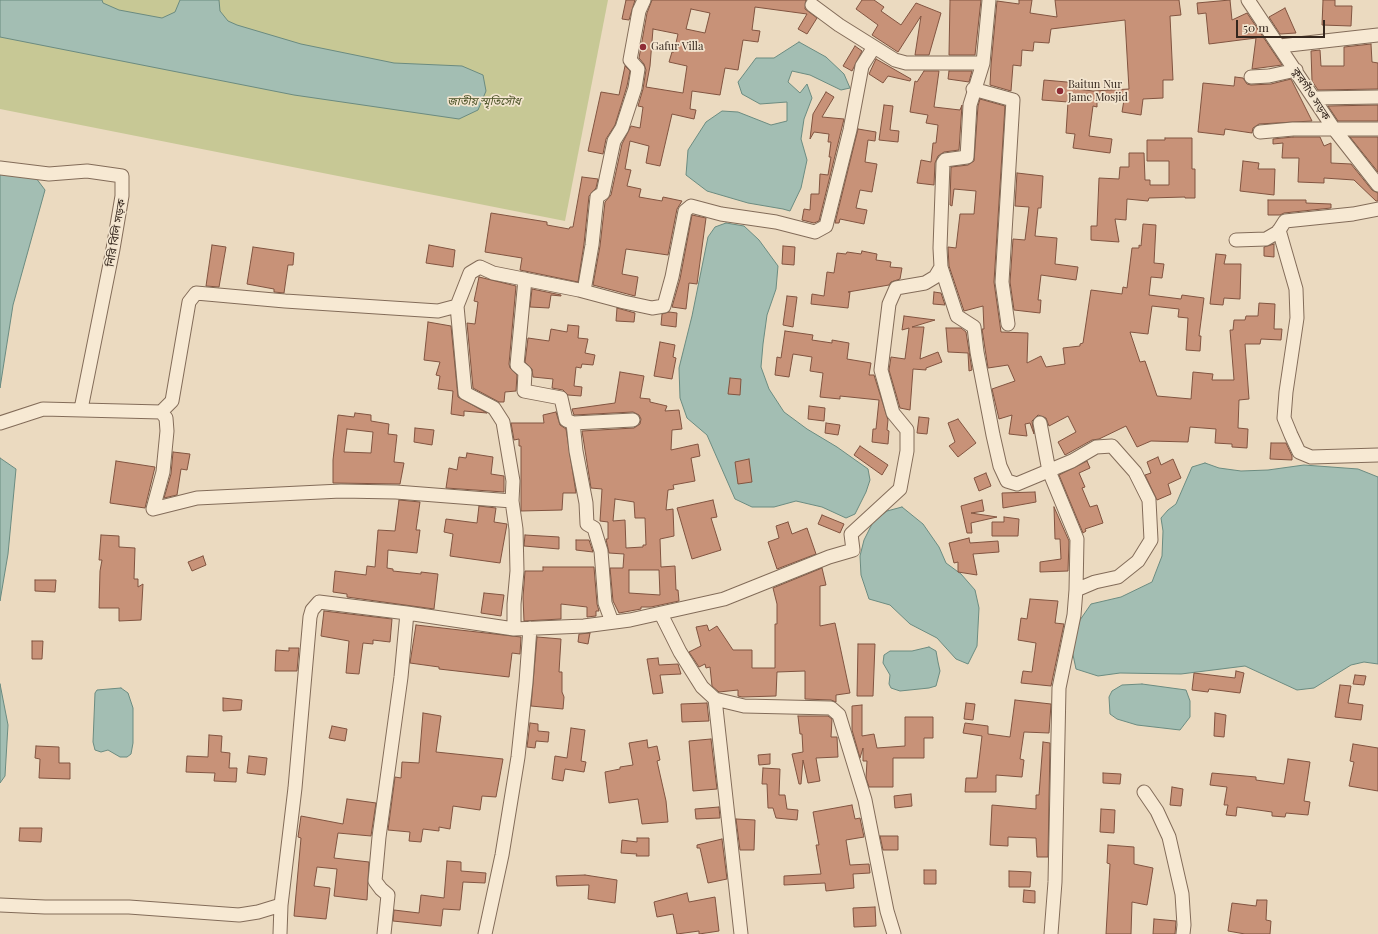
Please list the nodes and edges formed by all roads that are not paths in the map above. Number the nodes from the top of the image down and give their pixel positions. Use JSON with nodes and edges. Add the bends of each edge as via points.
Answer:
{"nodes":[{"id":1,"x":644,"y":0,"type":"edge"},
{"id":2,"x":989,"y":0,"type":"edge"},
{"id":3,"x":1248,"y":0,"type":"edge"},
{"id":4,"x":812,"y":5,"type":"dead end"},
{"id":5,"x":1378,"y":35,"type":"edge"},
{"id":6,"x":1280,"y":46,"type":"junction"},
{"id":7,"x":874,"y":47,"type":"junction"},
{"id":8,"x":982,"y":63,"type":"junction"},
{"id":9,"x":1296,"y":70,"type":"junction"},
{"id":10,"x":1251,"y":77,"type":"dead end"},
{"id":11,"x":973,"y":89,"type":"junction"},
{"id":12,"x":1378,"y":97,"type":"edge"},
{"id":13,"x":1314,"y":98,"type":"junction"},
{"id":14,"x":1334,"y":129,"type":"junction"},
{"id":15,"x":1378,"y":129,"type":"edge"},
{"id":16,"x":1260,"y":132,"type":"dead end"},
{"id":17,"x":0,"y":168,"type":"edge"},
{"id":18,"x":1378,"y":185,"type":"edge"},
{"id":19,"x":1378,"y":209,"type":"edge"},
{"id":20,"x":1279,"y":230,"type":"junction"},
{"id":21,"x":1236,"y":240,"type":"dead end"},
{"id":22,"x":941,"y":267,"type":"junction"},
{"id":23,"x":525,"y":279,"type":"junction"},
{"id":24,"x":584,"y":291,"type":"junction"},
{"id":25,"x":457,"y":306,"type":"junction"},
{"id":26,"x":1008,"y":324,"type":"dead end"},
{"id":27,"x":81,"y":409,"type":"junction"},
{"id":28,"x":161,"y":412,"type":"junction"},
{"id":29,"x":633,"y":420,"type":"dead end"},
{"id":30,"x":0,"y":423,"type":"edge"},
{"id":31,"x":573,"y":423,"type":"junction"},
{"id":32,"x":1040,"y":423,"type":"dead end"},
{"id":33,"x":1378,"y":455,"type":"edge"},
{"id":34,"x":1049,"y":471,"type":"junction"},
{"id":35,"x":512,"y":501,"type":"junction"},
{"id":36,"x":1076,"y":590,"type":"junction"},
{"id":37,"x":407,"y":613,"type":"junction"},
{"id":38,"x":661,"y":614,"type":"junction"},
{"id":39,"x":612,"y":622,"type":"junction"},
{"id":40,"x":530,"y":628,"type":"junction"},
{"id":41,"x":514,"y":629,"type":"junction"},
{"id":42,"x":715,"y":699,"type":"junction"},
{"id":43,"x":1144,"y":792,"type":"dead end"},
{"id":44,"x":0,"y":905,"type":"edge"},
{"id":45,"x":280,"y":905,"type":"junction"},
{"id":46,"x":280,"y":934,"type":"edge"},
{"id":47,"x":384,"y":934,"type":"edge"},
{"id":48,"x":485,"y":934,"type":"edge"},
{"id":49,"x":741,"y":934,"type":"edge"},
{"id":50,"x":894,"y":934,"type":"edge"},
{"id":51,"x":1050,"y":934,"type":"edge"},
{"id":52,"x":1183,"y":934,"type":"edge"}],
"edges":[{"from":1,"to":24,"type":"street","via":[[639,11],[630,60],[638,69],[622,128],[614,141],[603,193],[597,197]]},
{"from":2,"to":8,"type":"street"},
{"from":3,"to":6,"type":"street","name":"কুরগাঁও সড়ক"},
{"from":4,"to":7,"type":"street"},
{"from":5,"to":6,"type":"street"},
{"from":6,"to":9,"type":"street","name":"কুরগাঁও সড়ক"},
{"from":7,"to":8,"type":"street","via":[[895,60],[906,63]]},
{"from":7,"to":24,"type":"street","via":[[862,66],[850,130],[826,226],[815,232],[691,206],[685,212],[664,306],[652,308]]},
{"from":8,"to":11,"type":"street"},
{"from":9,"to":10,"type":"street"},
{"from":9,"to":13,"type":"street","name":"কুরগাঁও সড়ক"},
{"from":11,"to":22,"type":"street","via":[[967,157],[945,160],[943,163]]},
{"from":11,"to":26,"type":"street","via":[[1013,100],[1002,282]]},
{"from":12,"to":13,"type":"street"},
{"from":13,"to":14,"type":"street","name":"কুরগাঁও সড়ক"},
{"from":14,"to":15,"type":"street"},
{"from":14,"to":16,"type":"street"},
{"from":14,"to":18,"type":"street","name":"কুরগাঁও সড়ক"},
{"from":17,"to":27,"type":"street","name":"নিরি বিলি সড়ক","via":[[49,174],[87,172],[122,176],[122,196],[113,249]]},
{"from":19,"to":20,"type":"street","via":[[1285,221]]},
{"from":20,"to":21,"type":"street","via":[[1266,240]]},
{"from":20,"to":33,"type":"street","via":[[1296,289],[1297,318],[1284,418],[1291,435],[1300,452],[1311,457]]},
{"from":22,"to":34,"type":"street","via":[[956,316],[974,327],[976,352],[993,435],[1000,466],[1007,482],[1017,484]]},
{"from":22,"to":38,"type":"street","via":[[935,277],[925,283],[896,288],[889,304],[881,370],[893,413],[907,430],[907,451],[900,489],[851,534],[853,550],[724,599]]},
{"from":23,"to":24,"type":"street"},
{"from":23,"to":25,"type":"street","via":[[493,273],[480,267],[470,274]]},
{"from":23,"to":31,"type":"street","via":[[517,365],[524,372],[524,391],[561,398],[566,420]]},
{"from":25,"to":28,"type":"street","via":[[438,311],[196,293],[189,302],[172,400]]},
{"from":25,"to":35,"type":"street","via":[[465,393],[494,408],[503,422],[513,480]]},
{"from":27,"to":28,"type":"street"},
{"from":27,"to":30,"type":"street","via":[[43,409]]},
{"from":28,"to":35,"type":"street","via":[[166,418],[167,431],[163,472],[153,509],[197,498],[341,491],[396,492]]},
{"from":29,"to":31,"type":"street"},
{"from":31,"to":39,"type":"street","via":[[587,524],[594,528],[602,551],[605,603]]},
{"from":32,"to":34,"type":"street"},
{"from":34,"to":36,"type":"street","via":[[1077,539]]},
{"from":34,"to":36,"type":"street","via":[[1096,447],[1112,446],[1135,472],[1149,500],[1151,540],[1138,561],[1118,577],[1095,582]]},
{"from":35,"to":41,"type":"street","via":[[517,571]]},
{"from":36,"to":51,"type":"street","via":[[1074,615],[1059,688],[1055,882]]},
{"from":37,"to":41,"type":"street"},
{"from":37,"to":45,"type":"street","via":[[319,602],[312,610],[296,788]]},
{"from":37,"to":47,"type":"street","via":[[375,881],[388,895]]},
{"from":38,"to":39,"type":"street"},
{"from":38,"to":42,"type":"street","via":[[680,652],[702,687]]},
{"from":39,"to":40,"type":"street"},
{"from":40,"to":41,"type":"street"},
{"from":40,"to":48,"type":"street","via":[[518,757],[502,855]]},
{"from":42,"to":49,"type":"street"},
{"from":42,"to":50,"type":"street","via":[[744,706],[831,708],[839,715],[865,800]]},
{"from":43,"to":52,"type":"street","via":[[1157,811],[1169,837],[1182,894]]},
{"from":44,"to":45,"type":"street","via":[[129,907],[239,915]]},
{"from":45,"to":46,"type":"street"}]}
